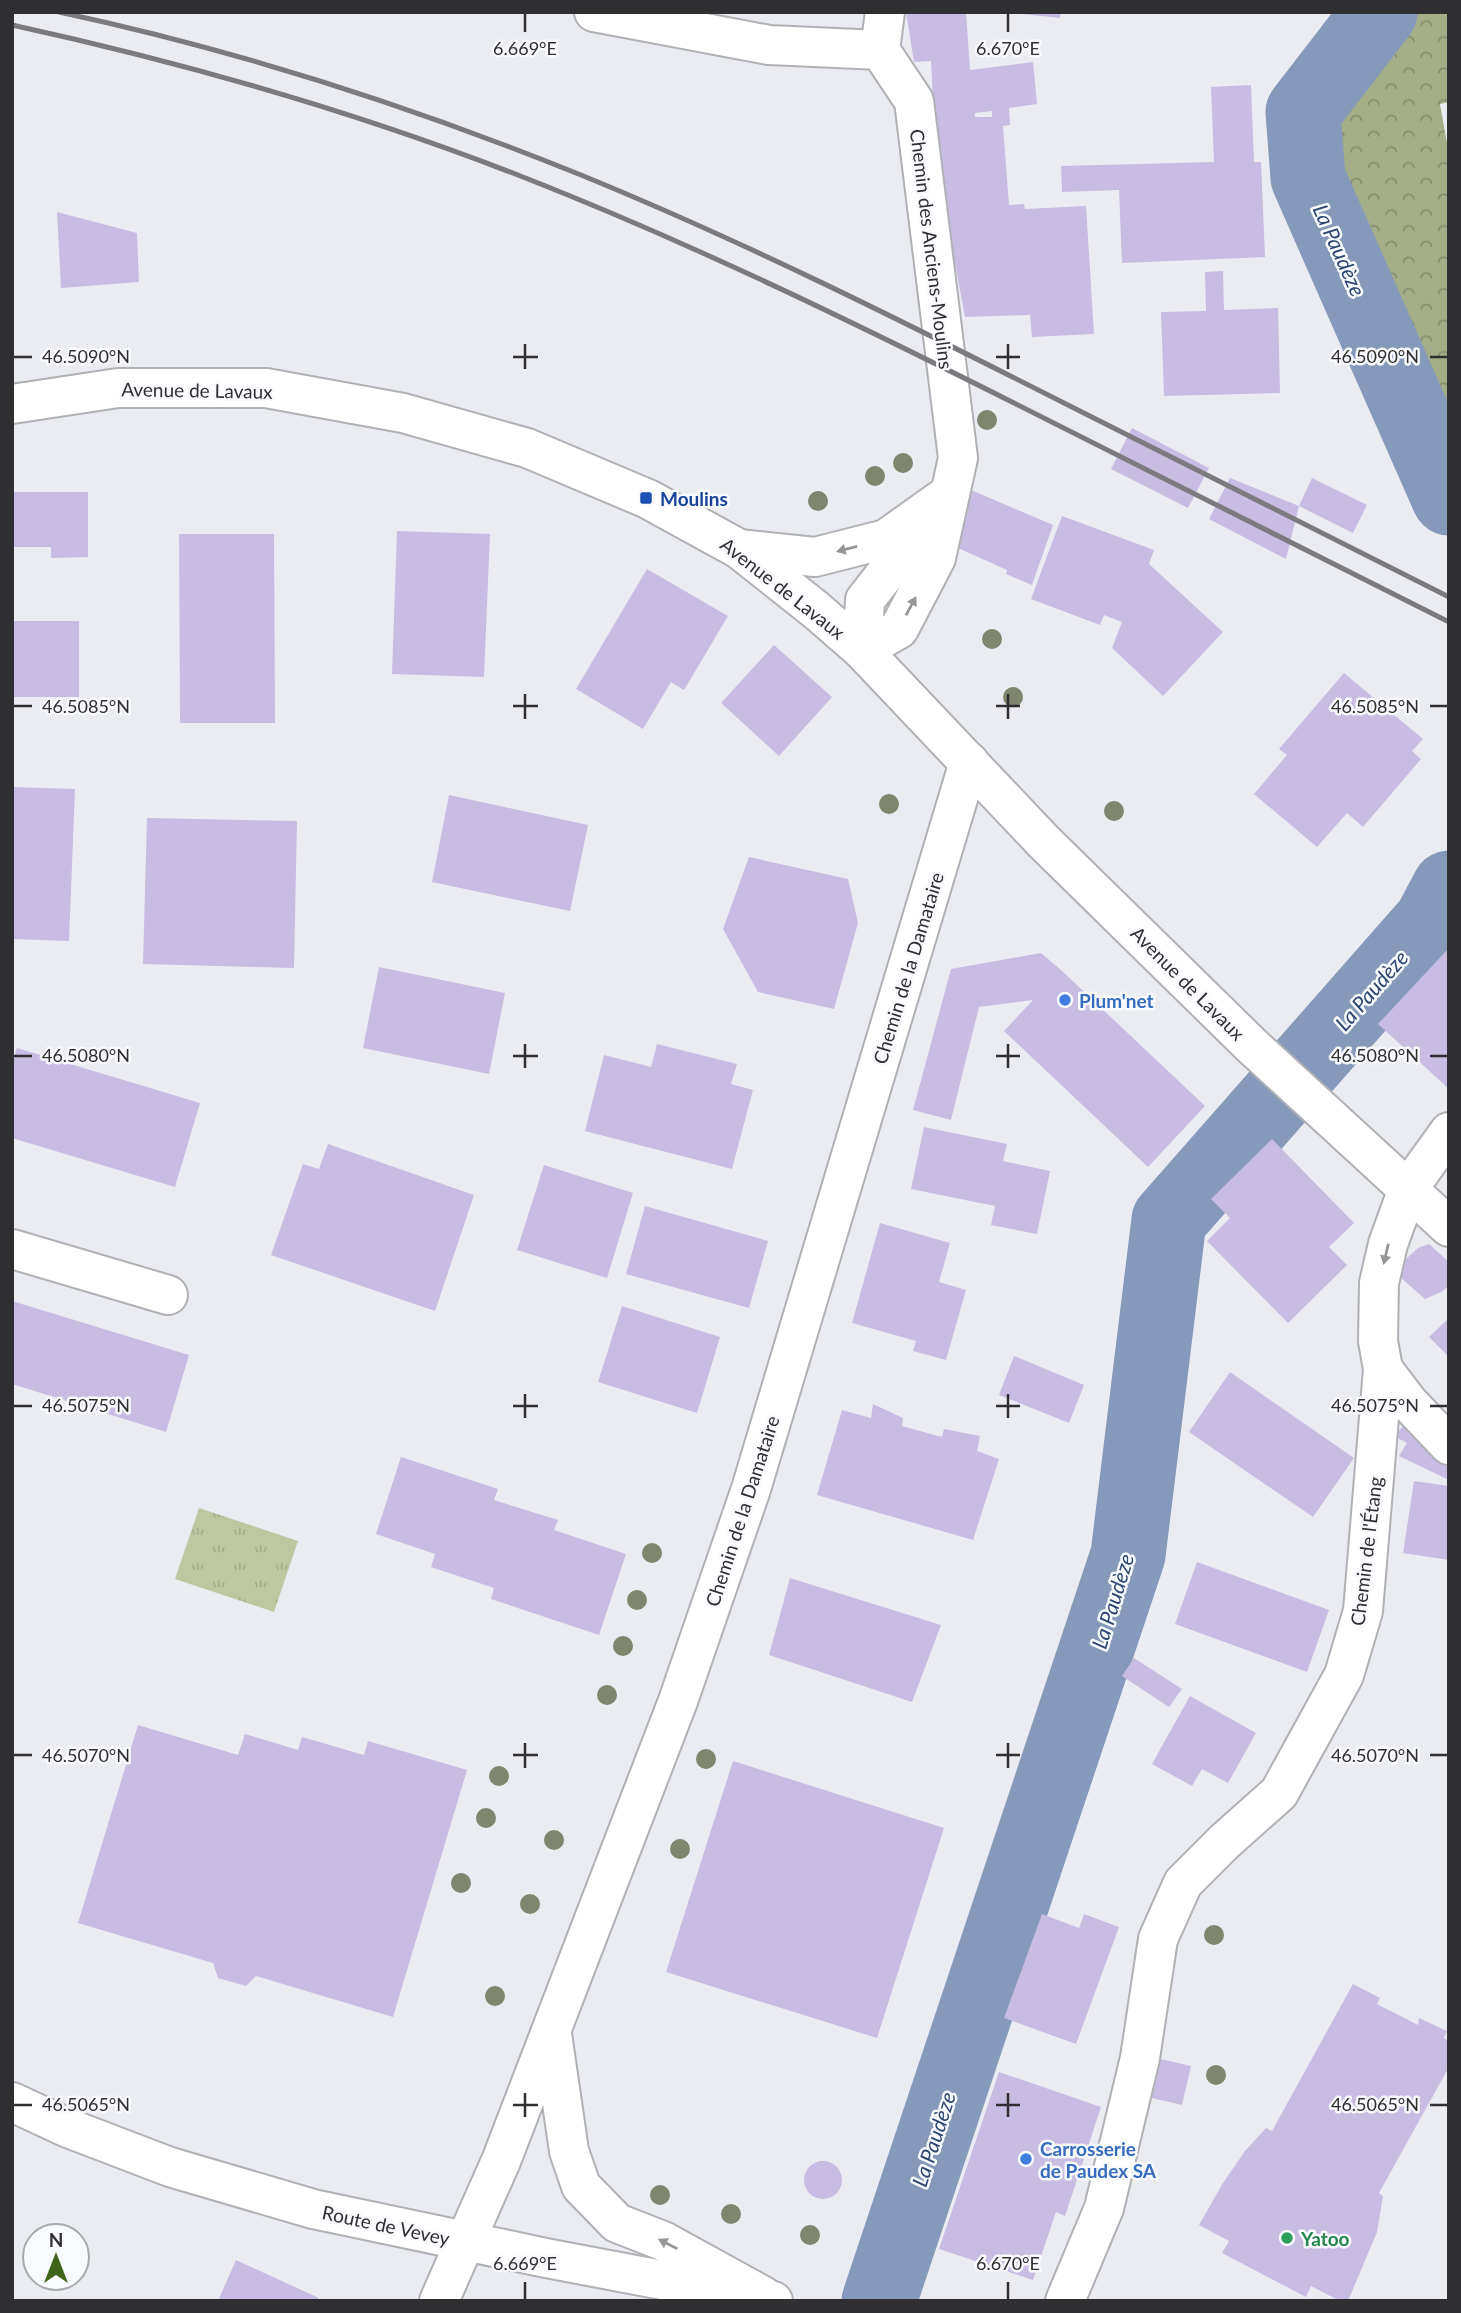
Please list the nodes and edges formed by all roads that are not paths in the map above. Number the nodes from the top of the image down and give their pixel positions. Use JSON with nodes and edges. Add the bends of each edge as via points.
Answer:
{"nodes":[{"id":1,"x":594,"y":12,"type":"edge"},
{"id":2,"x":885,"y":12,"type":"edge"},
{"id":3,"x":880,"y":50,"type":"junction"},
{"id":4,"x":12,"y":404,"type":"edge"},
{"id":5,"x":949,"y":495,"type":"junction"},
{"id":6,"x":739,"y":549,"type":"junction"},
{"id":7,"x":862,"y":650,"type":"junction"},
{"id":8,"x":969,"y":762,"type":"junction"},
{"id":9,"x":1449,"y":1132,"type":"edge"},
{"id":10,"x":1408,"y":1189,"type":"junction"},
{"id":11,"x":1449,"y":1227,"type":"edge"},
{"id":12,"x":12,"y":1249,"type":"edge"},
{"id":13,"x":168,"y":1295,"type":"dead end"},
{"id":14,"x":1383,"y":1369,"type":"junction"},
{"id":15,"x":1449,"y":1445,"type":"edge"},
{"id":16,"x":551,"y":2032,"type":"junction"},
{"id":17,"x":12,"y":2102,"type":"edge"},
{"id":18,"x":465,"y":2242,"type":"junction"},
{"id":19,"x":439,"y":2301,"type":"edge"},
{"id":20,"x":772,"y":2301,"type":"edge"},
{"id":21,"x":1065,"y":2301,"type":"edge"}],
"edges":[{"from":1,"to":3,"type":"street","via":[[769,45]]},
{"from":2,"to":3,"type":"street"},
{"from":3,"to":5,"type":"street","name":"Chemin des Anciens-Moulins","via":[[914,102],[958,458]]},
{"from":4,"to":6,"type":"street","name":"Avenue de Lavaux","via":[[118,388],[267,388],[403,413],[527,448],[648,499]]},
{"from":5,"to":6,"type":"street","one_way":true,"via":[[886,539],[815,557]]},
{"from":5,"to":7,"type":"street","name":"Chemin des Anciens-Moulins","via":[[865,600]]},
{"from":6,"to":7,"type":"street","name":"Avenue de Lavaux"},
{"from":7,"to":8,"type":"street","name":"Avenue de Lavaux"},
{"from":8,"to":10,"type":"street","name":"Avenue de Lavaux","via":[[1251,1045]]},
{"from":8,"to":16,"type":"street","name":"Chemin de la Damataire","via":[[751,1489],[678,1701]]},
{"from":9,"to":10,"type":"street","name":"Chemin de l'Étang"},
{"from":10,"to":11,"type":"street","name":"Avenue de Lavaux"},
{"from":10,"to":14,"type":"street","name":"Chemin de l'Étang","one_way":true,"via":[[1379,1283],[1378,1341]]},
{"from":12,"to":13,"type":"street"},
{"from":14,"to":15,"type":"street"},
{"from":14,"to":21,"type":"street","name":"Chemin de l'Étang","via":[[1363,1611],[1344,1675],[1279,1793],[1184,1883],[1173,1905],[1158,1939],[1140,2058],[1104,2208]]},
{"from":16,"to":18,"type":"street","name":"Chemin de la Damataire"},
{"from":20,"to":16,"type":"street","one_way":true,"via":[[663,2241],[617,2223],[581,2186],[569,2151]]},
{"from":17,"to":18,"type":"street","name":"Route de Vevey","via":[[170,2167],[313,2209]]},
{"from":18,"to":19,"type":"street","name":"Chemin de la Damataire"},
{"from":18,"to":20,"type":"street","name":"Route de Vevey"}]}
